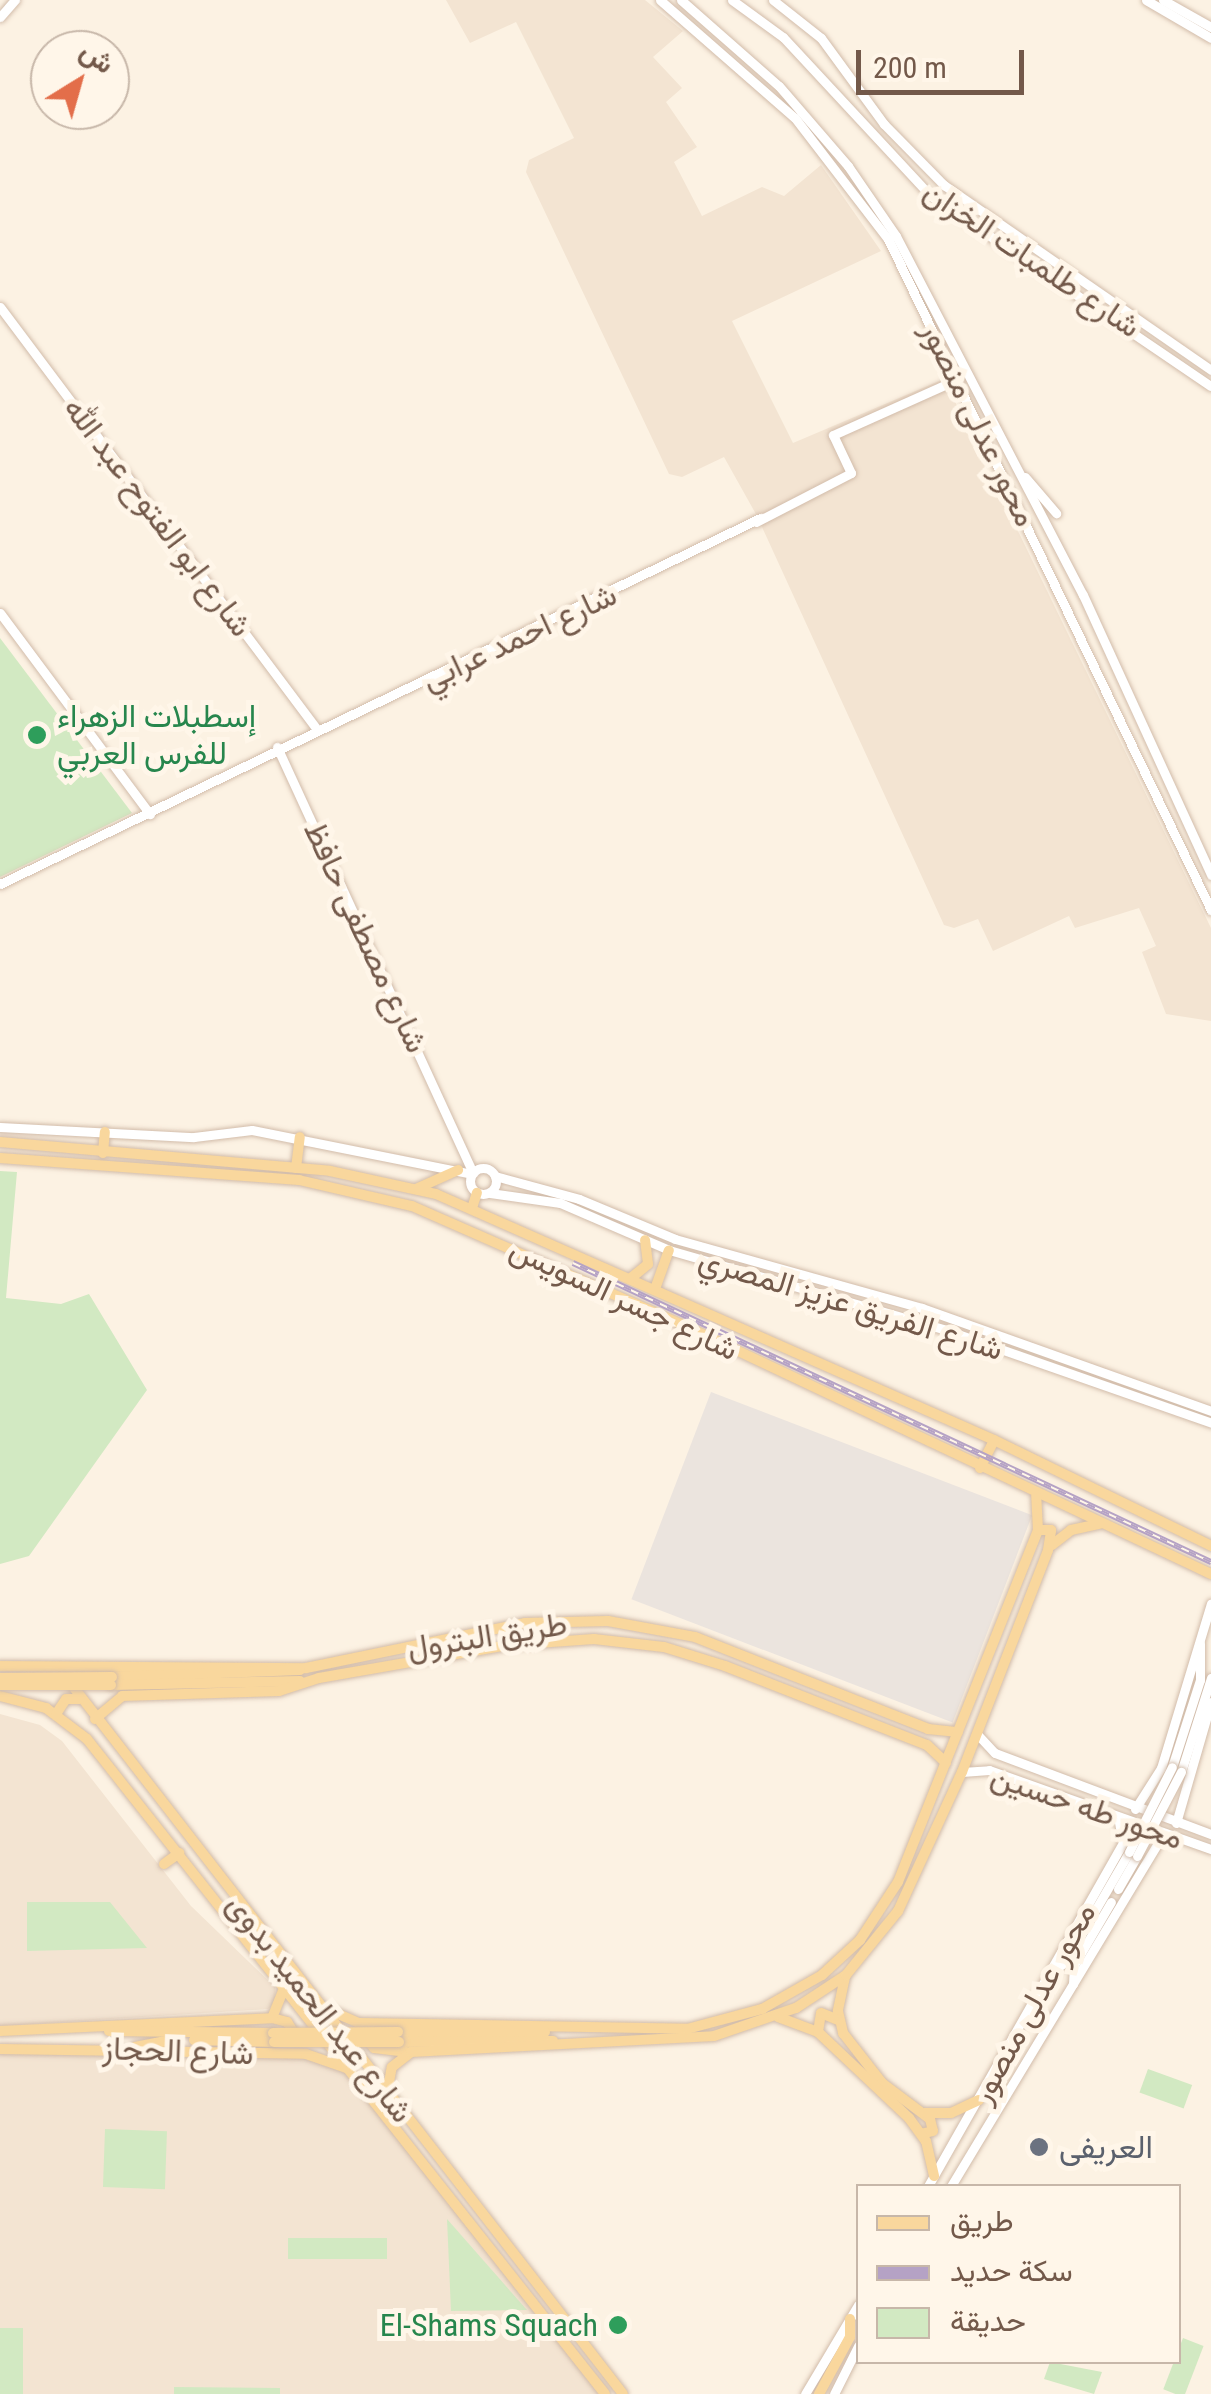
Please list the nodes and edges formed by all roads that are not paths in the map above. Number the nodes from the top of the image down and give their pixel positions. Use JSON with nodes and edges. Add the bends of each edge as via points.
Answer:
{"nodes":[{"id":1,"x":15,"y":0,"type":"edge"},
{"id":2,"x":660,"y":0,"type":"edge"},
{"id":3,"x":681,"y":0,"type":"edge"},
{"id":4,"x":732,"y":0,"type":"edge"},
{"id":5,"x":773,"y":0,"type":"edge"},
{"id":6,"x":1146,"y":0,"type":"edge"},
{"id":7,"x":1163,"y":0,"type":"edge"},
{"id":8,"x":0,"y":17,"type":"edge"},
{"id":9,"x":1211,"y":27,"type":"edge"},
{"id":10,"x":1211,"y":38,"type":"edge"},
{"id":11,"x":859,"y":86,"type":"junction"},
{"id":12,"x":840,"y":100,"type":"junction"},
{"id":13,"x":0,"y":306,"type":"edge"},
{"id":14,"x":1182,"y":347,"type":"junction"},
{"id":15,"x":1174,"y":358,"type":"junction"},
{"id":16,"x":1211,"y":370,"type":"edge"},
{"id":17,"x":958,"y":379,"type":"junction"},
{"id":18,"x":1211,"y":386,"type":"edge"},
{"id":19,"x":1012,"y":463,"type":"junction"},
{"id":20,"x":1056,"y":513,"type":"dead end"},
{"id":21,"x":760,"y":518,"type":"junction"},
{"id":22,"x":0,"y":612,"type":"edge"},
{"id":23,"x":1111,"y":653,"type":"junction"},
{"id":24,"x":1092,"y":660,"type":"junction"},
{"id":25,"x":1120,"y":670,"type":"junction"},
{"id":26,"x":1101,"y":678,"type":"junction"},
{"id":27,"x":316,"y":728,"type":"junction"},
{"id":28,"x":277,"y":749,"type":"junction"},
{"id":29,"x":150,"y":814,"type":"junction"},
{"id":30,"x":1211,"y":875,"type":"edge"},
{"id":31,"x":0,"y":884,"type":"edge"},
{"id":32,"x":1211,"y":910,"type":"edge"},
{"id":33,"x":455,"y":1126,"type":"junction"},
{"id":34,"x":0,"y":1127,"type":"edge"},
{"id":35,"x":104,"y":1132,"type":"junction"},
{"id":36,"x":300,"y":1137,"type":"junction"},
{"id":37,"x":0,"y":1142,"type":"edge"},
{"id":38,"x":103,"y":1153,"type":"junction"},
{"id":39,"x":0,"y":1158,"type":"edge"},
{"id":40,"x":296,"y":1168,"type":"junction"},
{"id":41,"x":485,"y":1168,"type":"junction"},
{"id":42,"x":458,"y":1170,"type":"junction"},
{"id":43,"x":472,"y":1173,"type":"junction"},
{"id":44,"x":495,"y":1176,"type":"junction"},
{"id":45,"x":417,"y":1188,"type":"junction"},
{"id":46,"x":490,"y":1192,"type":"junction"},
{"id":47,"x":476,"y":1193,"type":"junction"},
{"id":48,"x":472,"y":1208,"type":"junction"},
{"id":49,"x":645,"y":1240,"type":"junction"},
{"id":50,"x":554,"y":1244,"type":"junction"},
{"id":51,"x":669,"y":1250,"type":"junction"},
{"id":52,"x":576,"y":1252,"type":"junction"},
{"id":53,"x":543,"y":1264,"type":"junction"},
{"id":54,"x":568,"y":1275,"type":"junction"},
{"id":55,"x":631,"y":1278,"type":"junction"},
{"id":56,"x":655,"y":1289,"type":"junction"},
{"id":57,"x":889,"y":1298,"type":"junction"},
{"id":58,"x":885,"y":1312,"type":"junction"},
{"id":59,"x":1049,"y":1353,"type":"junction"},
{"id":60,"x":1046,"y":1365,"type":"junction"},
{"id":61,"x":1211,"y":1411,"type":"edge"},
{"id":62,"x":1211,"y":1423,"type":"edge"},
{"id":63,"x":994,"y":1440,"type":"junction"},
{"id":64,"x":980,"y":1468,"type":"junction"},
{"id":65,"x":1036,"y":1495,"type":"junction"},
{"id":66,"x":1101,"y":1524,"type":"junction"},
{"id":67,"x":1038,"y":1530,"type":"junction"},
{"id":68,"x":1211,"y":1546,"type":"edge"},
{"id":69,"x":1048,"y":1550,"type":"junction"},
{"id":70,"x":1211,"y":1574,"type":"edge"},
{"id":71,"x":1211,"y":1603,"type":"edge"},
{"id":72,"x":1200,"y":1640,"type":"junction"},
{"id":73,"x":730,"y":1650,"type":"junction"},
{"id":74,"x":58,"y":1664,"type":"junction"},
{"id":75,"x":20,"y":1665,"type":"junction"},
{"id":76,"x":0,"y":1666,"type":"edge"},
{"id":77,"x":97,"y":1666,"type":"junction"},
{"id":78,"x":725,"y":1666,"type":"junction"},
{"id":79,"x":306,"y":1668,"type":"junction"},
{"id":80,"x":1211,"y":1678,"type":"edge"},
{"id":81,"x":112,"y":1681,"type":"junction"},
{"id":82,"x":0,"y":1682,"type":"edge"},
{"id":83,"x":308,"y":1682,"type":"junction"},
{"id":84,"x":0,"y":1696,"type":"edge"},
{"id":85,"x":122,"y":1696,"type":"junction"},
{"id":86,"x":80,"y":1698,"type":"junction"},
{"id":87,"x":24,"y":1700,"type":"junction"},
{"id":88,"x":1211,"y":1702,"type":"edge"},
{"id":89,"x":56,"y":1714,"type":"junction"},
{"id":90,"x":95,"y":1719,"type":"junction"},
{"id":91,"x":934,"y":1731,"type":"junction"},
{"id":92,"x":958,"y":1732,"type":"junction"},
{"id":93,"x":977,"y":1734,"type":"junction"},
{"id":94,"x":927,"y":1744,"type":"junction"},
{"id":95,"x":995,"y":1753,"type":"junction"},
{"id":96,"x":946,"y":1763,"type":"junction"},
{"id":97,"x":1177,"y":1769,"type":"junction"},
{"id":98,"x":989,"y":1770,"type":"junction"},
{"id":99,"x":962,"y":1772,"type":"junction"},
{"id":100,"x":1151,"y":1788,"type":"junction"},
{"id":101,"x":1180,"y":1796,"type":"junction"},
{"id":102,"x":1135,"y":1809,"type":"junction"},
{"id":103,"x":1118,"y":1817,"type":"junction"},
{"id":104,"x":1176,"y":1823,"type":"junction"},
{"id":105,"x":1164,"y":1833,"type":"junction"},
{"id":106,"x":1211,"y":1834,"type":"edge"},
{"id":107,"x":1124,"y":1840,"type":"junction"},
{"id":108,"x":1211,"y":1849,"type":"edge"},
{"id":109,"x":1148,"y":1852,"type":"junction"},
{"id":110,"x":179,"y":1853,"type":"junction"},
{"id":111,"x":1133,"y":1854,"type":"junction"},
{"id":112,"x":164,"y":1864,"type":"dead end"},
{"id":113,"x":1048,"y":1974,"type":"junction"},
{"id":114,"x":846,"y":1975,"type":"junction"},
{"id":115,"x":1073,"y":1984,"type":"junction"},
{"id":116,"x":284,"y":1987,"type":"junction"},
{"id":117,"x":320,"y":2006,"type":"junction"},
{"id":118,"x":777,"y":2017,"type":"junction"},
{"id":119,"x":272,"y":2018,"type":"junction"},
{"id":120,"x":839,"y":2020,"type":"junction"},
{"id":121,"x":372,"y":2024,"type":"junction"},
{"id":122,"x":586,"y":2028,"type":"junction"},
{"id":123,"x":100,"y":2029,"type":"junction"},
{"id":124,"x":0,"y":2031,"type":"edge"},
{"id":125,"x":818,"y":2032,"type":"junction"},
{"id":126,"x":273,"y":2037,"type":"junction"},
{"id":127,"x":399,"y":2037,"type":"junction"},
{"id":128,"x":560,"y":2043,"type":"junction"},
{"id":129,"x":0,"y":2049,"type":"edge"},
{"id":130,"x":130,"y":2049,"type":"junction"},
{"id":131,"x":411,"y":2052,"type":"junction"},
{"id":132,"x":298,"y":2054,"type":"junction"},
{"id":133,"x":353,"y":2072,"type":"junction"},
{"id":134,"x":386,"y":2094,"type":"junction"},
{"id":135,"x":979,"y":2100,"type":"junction"},
{"id":136,"x":923,"y":2113,"type":"junction"},
{"id":137,"x":921,"y":2134,"type":"junction"},
{"id":138,"x":931,"y":2181,"type":"edge"},
{"id":139,"x":952,"y":2184,"type":"edge"},
{"id":140,"x":856,"y":2309,"type":"edge"},
{"id":141,"x":850,"y":2320,"type":"junction"},
{"id":142,"x":856,"y":2350,"type":"edge"},
{"id":143,"x":605,"y":2394,"type":"edge"},
{"id":144,"x":623,"y":2394,"type":"edge"},
{"id":145,"x":806,"y":2394,"type":"edge"},
{"id":146,"x":819,"y":2394,"type":"edge"},
{"id":147,"x":834,"y":2394,"type":"edge"}],
"edges":[{"from":1,"to":8,"type":"street"},
{"from":2,"to":17,"type":"street","name":"محور عدلى منصور","via":[[766,89],[842,175],[888,239]]},
{"from":3,"to":19,"type":"street","name":"محور عدلى منصور","via":[[779,86],[856,177],[918,274]]},
{"from":4,"to":12,"type":"street","name":"شارع طلمبات الخزان","via":[[777,32]]},
{"from":5,"to":11,"type":"street","name":"شارع طلمبات الخزان","via":[[814,31]]},
{"from":6,"to":10,"type":"street"},
{"from":7,"to":9,"type":"street"},
{"from":11,"to":12,"type":"street"},
{"from":11,"to":14,"type":"street","name":"شارع طلمبات الخزان","via":[[894,135],[944,185]]},
{"from":12,"to":15,"type":"street","name":"شارع طلمبات الخزان","via":[[932,196]]},
{"from":13,"to":27,"type":"street","name":"شارع ابو الفتوح عبد الله"},
{"from":14,"to":15,"type":"street"},
{"from":14,"to":16,"type":"street","name":"شارع طلمبات الخزان"},
{"from":15,"to":18,"type":"street","name":"شارع طلمبات الخزان"},
{"from":17,"to":21,"type":"street","name":"شارع احمد عرابي","via":[[833,434],[851,473]]},
{"from":17,"to":24,"type":"street","name":"محور عدلى منصور"},
{"from":19,"to":20,"type":"street"},
{"from":19,"to":23,"type":"street","name":"محور عدلى منصور"},
{"from":21,"to":27,"type":"street","name":"شارع احمد عرابي"},
{"from":21,"to":28,"type":"street","name":"شارع احمد عرابي"},
{"from":22,"to":29,"type":"street"},
{"from":23,"to":24,"type":"street"},
{"from":23,"to":25,"type":"street","name":"محور عدلى منصور"},
{"from":24,"to":26,"type":"street","name":"محور عدلى منصور"},
{"from":25,"to":26,"type":"street"},
{"from":25,"to":30,"type":"street","name":"محور عدلى منصور"},
{"from":26,"to":32,"type":"street","name":"محور عدلى منصور"},
{"from":27,"to":28,"type":"street","name":"شارع احمد عرابي"},
{"from":28,"to":29,"type":"street","name":"شارع احمد عرابي"},
{"from":28,"to":33,"type":"street","name":"شارع مصطفى حافظ"},
{"from":29,"to":31,"type":"street","name":"شارع احمد عرابي"},
{"from":33,"to":41,"type":"street","name":"شارع مصطفى حافظ"},
{"from":33,"to":43,"type":"street","name":"شارع مصطفى حافظ"},
{"from":34,"to":35,"type":"street"},
{"from":35,"to":36,"type":"street","via":[[194,1137],[252,1130]]},
{"from":35,"to":38,"type":"main road"},
{"from":36,"to":40,"type":"main road"},
{"from":36,"to":42,"type":"street"},
{"from":37,"to":38,"type":"main road","name":"شارع جسر السويس"},
{"from":38,"to":40,"type":"main road","name":"شارع جسر السويس"},
{"from":39,"to":53,"type":"main road","name":"شارع جسر السويس","via":[[336,1185],[447,1219]]},
{"from":40,"to":45,"type":"main road","name":"شارع جسر السويس"},
{"from":41,"to":43,"type":"street"},
{"from":41,"to":44,"type":"street","name":"شارع مصطفى حافظ"},
{"from":42,"to":43,"type":"street"},
{"from":42,"to":45,"type":"main road"},
{"from":43,"to":47,"type":"street","name":"شارع مصطفى حافظ"},
{"from":44,"to":46,"type":"street"},
{"from":44,"to":57,"type":"street","name":"شارع الفريق عزيز المصري","via":[[580,1200],[675,1239]]},
{"from":45,"to":48,"type":"main road","name":"شارع جسر السويس"},
{"from":46,"to":47,"type":"street","name":"شارع الفريق عزيز المصري"},
{"from":46,"to":49,"type":"street","name":"شارع الفريق عزيز المصري","via":[[560,1203]]},
{"from":47,"to":48,"type":"main road"},
{"from":48,"to":50,"type":"main road","name":"شارع جسر السويس"},
{"from":49,"to":51,"type":"street","name":"شارع الفريق عزيز المصري"},
{"from":49,"to":55,"type":"main road","via":[[648,1264]]},
{"from":50,"to":52,"type":"main road","name":"شارع جسر السويس"},
{"from":50,"to":53,"type":"main road","via":[[554,1258]]},
{"from":51,"to":56,"type":"main road"},
{"from":51,"to":58,"type":"street","name":"شارع الفريق عزيز المصري"},
{"from":52,"to":54,"type":"main road","via":[[563,1263]]},
{"from":52,"to":55,"type":"main road","name":"شارع جسر السويس"},
{"from":53,"to":54,"type":"main road","name":"شارع جسر السويس"},
{"from":54,"to":64,"type":"main road","name":"شارع جسر السويس"},
{"from":55,"to":56,"type":"main road","name":"شارع جسر السويس"},
{"from":56,"to":63,"type":"main road","name":"شارع جسر السويس"},
{"from":57,"to":58,"type":"street"},
{"from":57,"to":59,"type":"street","name":"شارع الفريق عزيز المصري"},
{"from":58,"to":60,"type":"street","name":"شارع الفريق عزيز المصري"},
{"from":59,"to":60,"type":"street"},
{"from":59,"to":61,"type":"street","name":"شارع الفريق عزيز المصري"},
{"from":60,"to":62,"type":"street","name":"شارع الفريق عزيز المصري"},
{"from":63,"to":64,"type":"main road"},
{"from":63,"to":68,"type":"main road","name":"شارع جسر السويس"},
{"from":64,"to":65,"type":"main road","name":"شارع جسر السويس"},
{"from":65,"to":66,"type":"main road","name":"شارع جسر السويس"},
{"from":65,"to":67,"type":"main road"},
{"from":66,"to":69,"type":"main road","via":[[1071,1530]]},
{"from":66,"to":70,"type":"main road","name":"شارع جسر السويس"},
{"from":67,"to":69,"type":"main road","via":[[1051,1530]]},
{"from":67,"to":92,"type":"main road"},
{"from":69,"to":93,"type":"main road"},
{"from":71,"to":72,"type":"street"},
{"from":72,"to":97,"type":"street","via":[[1200,1680]]},
{"from":72,"to":100,"type":"street"},
{"from":73,"to":78,"type":"main road"},
{"from":73,"to":79,"type":"main road","name":"طريق البترول","via":[[643,1625],[557,1620]]},
{"from":73,"to":91,"type":"main road","name":"طريق البترول"},
{"from":74,"to":75,"type":"main road"},
{"from":74,"to":77,"type":"main road","name":"طريق البترول"},
{"from":74,"to":86,"type":"main road","name":"شارع عبد الحميد بدوى"},
{"from":75,"to":76,"type":"main road"},
{"from":75,"to":87,"type":"main road","via":[[15,1681]]},
{"from":77,"to":79,"type":"main road","name":"طريق البترول"},
{"from":77,"to":85,"type":"main road","via":[[97,1690]]},
{"from":78,"to":83,"type":"main road","name":"طريق البترول","via":[[646,1644],[560,1639]]},
{"from":78,"to":94,"type":"main road","name":"طريق البترول"},
{"from":79,"to":81,"type":"main road"},
{"from":80,"to":97,"type":"street"},
{"from":81,"to":82,"type":"main road","bridge":true},
{"from":81,"to":83,"type":"main road"},
{"from":83,"to":85,"type":"main road","name":"طريق البترول","via":[[274,1692]]},
{"from":84,"to":87,"type":"main road","name":"شارع عبد الحميد بدوى"},
{"from":85,"to":90,"type":"main road"},
{"from":86,"to":89,"type":"main road","via":[[66,1699]]},
{"from":86,"to":90,"type":"main road","name":"شارع عبد الحميد بدوى"},
{"from":87,"to":89,"type":"main road","name":"شارع عبد الحميد بدوى"},
{"from":88,"to":101,"type":"street"},
{"from":89,"to":110,"type":"main road","name":"شارع عبد الحميد بدوى","via":[[87,1739]]},
{"from":90,"to":117,"type":"main road","name":"شارع عبد الحميد بدوى"},
{"from":91,"to":92,"type":"main road","name":"طريق البترول"},
{"from":91,"to":94,"type":"main road"},
{"from":92,"to":96,"type":"main road"},
{"from":93,"to":95,"type":"street","name":"محور طه حسين"},
{"from":93,"to":99,"type":"main road"},
{"from":94,"to":96,"type":"main road","name":"طريق البترول"},
{"from":95,"to":98,"type":"street","via":[[986,1760]]},
{"from":95,"to":102,"type":"street","name":"محور طه حسين"},
{"from":96,"to":122,"type":"main road","via":[[890,1898],[860,1940],[822,1975],[778,2002],[716,2024]]},
{"from":97,"to":111,"type":"street","bridge":true},
{"from":98,"to":99,"type":"street","name":"محور طه حسين"},
{"from":98,"to":103,"type":"street","name":"محور طه حسين"},
{"from":99,"to":114,"type":"main road","via":[[898,1912]]},
{"from":100,"to":101,"type":"street","via":[[1164,1801]]},
{"from":100,"to":102,"type":"street"},
{"from":101,"to":104,"type":"street"},
{"from":102,"to":104,"type":"street","name":"محور طه حسين"},
{"from":103,"to":105,"type":"street","name":"محور طه حسين"},
{"from":103,"to":107,"type":"street"},
{"from":104,"to":106,"type":"street","name":"محور طه حسين"},
{"from":105,"to":108,"type":"street","name":"محور طه حسين"},
{"from":105,"to":109,"type":"street","name":"محور عدلى منصور"},
{"from":107,"to":109,"type":"street","via":[[1138,1841]]},
{"from":107,"to":113,"type":"street","name":"محور عدلى منصور"},
{"from":109,"to":115,"type":"street","name":"محور عدلى منصور"},
{"from":110,"to":112,"type":"main road"},
{"from":110,"to":116,"type":"main road","name":"شارع عبد الحميد بدوى"},
{"from":111,"to":113,"type":"street","via":[[1063,1966]]},
{"from":111,"to":115,"type":"street","via":[[1074,1965]]},
{"from":113,"to":135,"type":"street","name":"محور عدلى منصور"},
{"from":114,"to":118,"type":"main road"},
{"from":114,"to":120,"type":"main road"},
{"from":115,"to":139,"type":"street","name":"محور عدلى منصور"},
{"from":116,"to":119,"type":"main road","name":"شارع الحجاز"},
{"from":116,"to":133,"type":"main road","name":"شارع عبد الحميد بدوى"},
{"from":117,"to":121,"type":"main road","via":[[346,2021]]},
{"from":117,"to":134,"type":"main road","name":"شارع عبد الحميد بدوى"},
{"from":118,"to":125,"type":"main road"},
{"from":118,"to":128,"type":"main road","via":[[699,2039]]},
{"from":119,"to":123,"type":"main road","name":"شارع الحجاز","via":[[146,2020]]},
{"from":119,"to":132,"type":"main road","via":[[294,2030]]},
{"from":120,"to":125,"type":"main road","via":[[822,2013]]},
{"from":120,"to":136,"type":"main road","via":[[871,2073]]},
{"from":121,"to":122,"type":"main road"},
{"from":121,"to":131,"type":"main road","via":[[366,2035],[371,2047]]},
{"from":122,"to":127,"type":"main road"},
{"from":123,"to":124,"type":"main road","name":"شارع الحجاز"},
{"from":123,"to":126,"type":"main road"},
{"from":125,"to":137,"type":"main road"},
{"from":126,"to":127,"type":"main road","bridge":true},
{"from":126,"to":130,"type":"main road","via":[[166,2040]]},
{"from":127,"to":128,"type":"main road"},
{"from":128,"to":131,"type":"main road"},
{"from":129,"to":130,"type":"main road","name":"شارع الحجاز"},
{"from":130,"to":132,"type":"main road","name":"شارع الحجاز"},
{"from":131,"to":134,"type":"main road","via":[[392,2067]]},
{"from":132,"to":133,"type":"main road","name":"شارع الحجاز"},
{"from":133,"to":143,"type":"main road","name":"شارع عبد الحميد بدوى"},
{"from":134,"to":144,"type":"main road","name":"شارع عبد الحميد بدوى"},
{"from":135,"to":136,"type":"main road","via":[[951,2113]]},
{"from":135,"to":138,"type":"street","name":"محور عدلى منصور"},
{"from":136,"to":137,"type":"main road","via":[[934,2128]]},
{"from":137,"to":138,"type":"main road"},
{"from":140,"to":141,"type":"street"},
{"from":141,"to":145,"type":"street"},
{"from":141,"to":146,"type":"main road","via":[[850,2336]]},
{"from":142,"to":147,"type":"street"}]}
